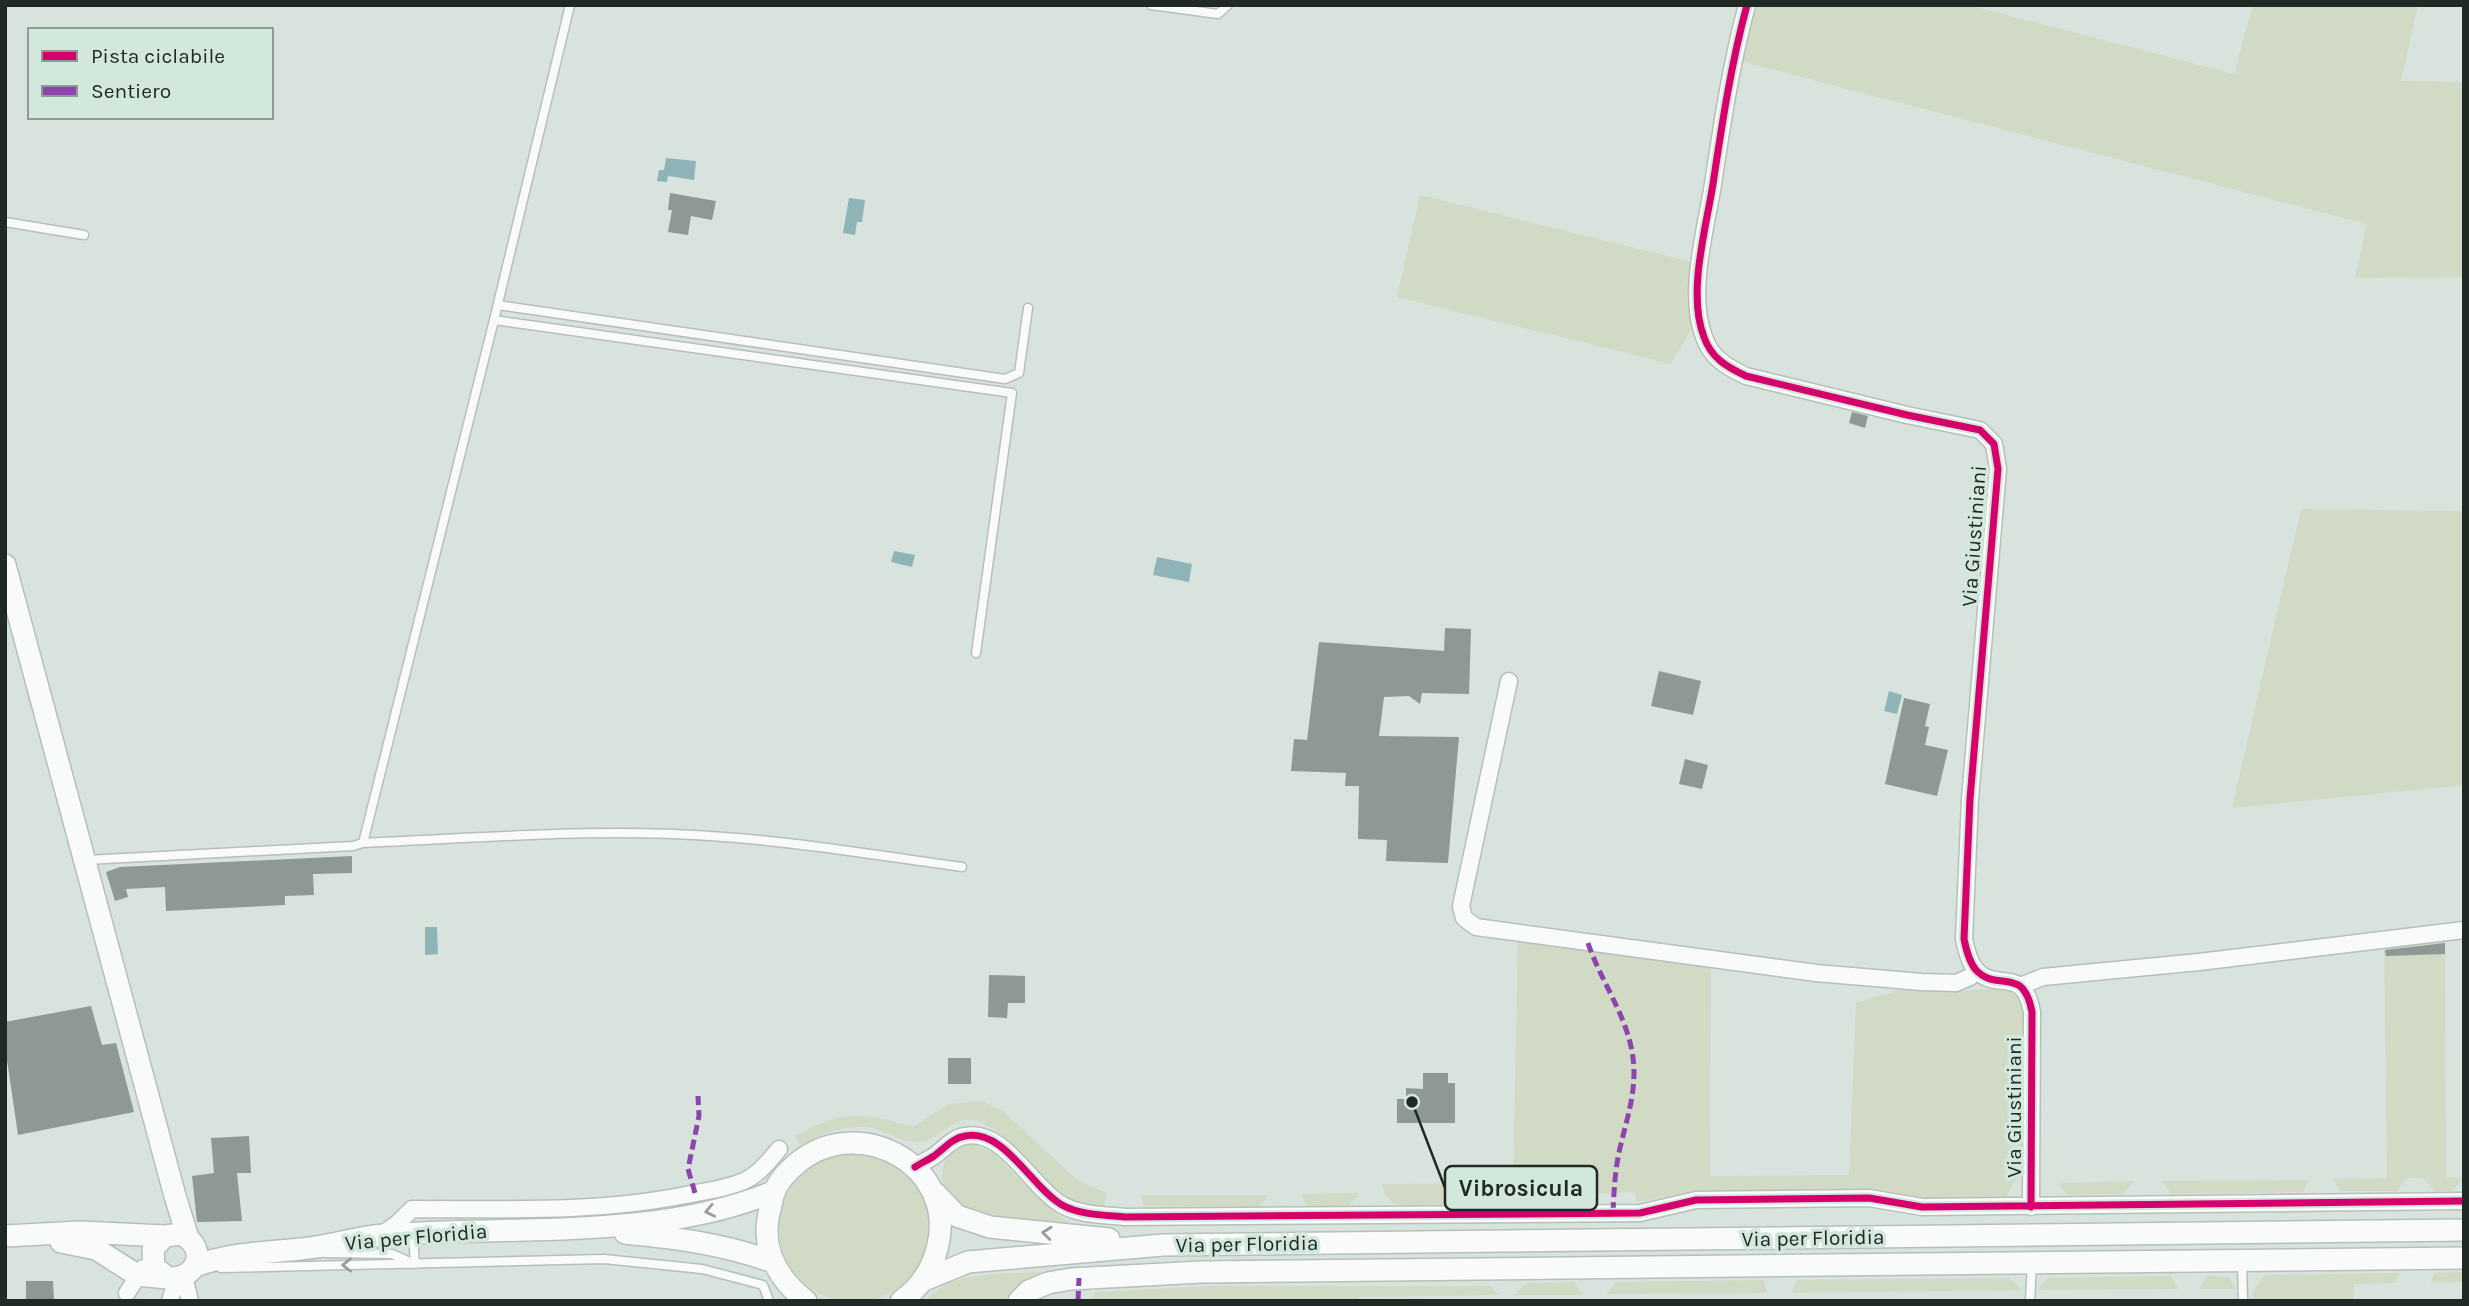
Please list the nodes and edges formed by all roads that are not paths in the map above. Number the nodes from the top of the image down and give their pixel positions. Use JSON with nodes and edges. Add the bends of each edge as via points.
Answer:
{"nodes":[{"id":1,"x":570,"y":5,"type":"edge"},
{"id":2,"x":1151,"y":5,"type":"edge"},
{"id":3,"x":1228,"y":5,"type":"edge"},
{"id":4,"x":1747,"y":5,"type":"edge"},
{"id":5,"x":5,"y":222,"type":"edge"},
{"id":6,"x":84,"y":235,"type":"dead end"},
{"id":7,"x":498,"y":305,"type":"junction"},
{"id":8,"x":1028,"y":308,"type":"dead end"},
{"id":9,"x":494,"y":320,"type":"junction"},
{"id":10,"x":5,"y":565,"type":"edge"},
{"id":11,"x":976,"y":653,"type":"dead end"},
{"id":12,"x":1509,"y":681,"type":"dead end"},
{"id":13,"x":363,"y":843,"type":"junction"},
{"id":14,"x":86,"y":860,"type":"junction"},
{"id":15,"x":962,"y":867,"type":"dead end"},
{"id":16,"x":2464,"y":930,"type":"edge"},
{"id":17,"x":1976,"y":970,"type":"junction"},
{"id":18,"x":2021,"y":986,"type":"junction"},
{"id":19,"x":779,"y":1149,"type":"dead end"},
{"id":20,"x":915,"y":1167,"type":"junction"},
{"id":21,"x":932,"y":1190,"type":"junction"},
{"id":22,"x":775,"y":1191,"type":"junction"},
{"id":23,"x":2464,"y":1201,"type":"edge"},
{"id":24,"x":2031,"y":1207,"type":"junction"},
{"id":25,"x":574,"y":1228,"type":"junction"},
{"id":26,"x":2464,"y":1230,"type":"edge"},
{"id":27,"x":413,"y":1234,"type":"junction"},
{"id":28,"x":381,"y":1235,"type":"junction"},
{"id":29,"x":15,"y":1236,"type":"edge"},
{"id":30,"x":1163,"y":1245,"type":"junction"},
{"id":31,"x":301,"y":1249,"type":"junction"},
{"id":32,"x":184,"y":1256,"type":"junction"},
{"id":33,"x":152,"y":1258,"type":"joint"},
{"id":34,"x":2464,"y":1258,"type":"edge"},
{"id":35,"x":2242,"y":1261,"type":"junction"},
{"id":36,"x":773,"y":1262,"type":"junction"},
{"id":37,"x":415,"y":1264,"type":"junction"},
{"id":38,"x":2032,"y":1264,"type":"junction"},
{"id":39,"x":924,"y":1280,"type":"junction"},
{"id":40,"x":131,"y":1289,"type":"edge"},
{"id":41,"x":170,"y":1301,"type":"edge"},
{"id":42,"x":190,"y":1301,"type":"edge"},
{"id":43,"x":769,"y":1301,"type":"edge"},
{"id":44,"x":806,"y":1301,"type":"edge"},
{"id":45,"x":901,"y":1301,"type":"edge"},
{"id":46,"x":1020,"y":1301,"type":"edge"},
{"id":47,"x":2030,"y":1301,"type":"edge"},
{"id":48,"x":2243,"y":1301,"type":"edge"}],
"edges":[{"from":1,"to":7,"type":"lane"},
{"from":2,"to":3,"type":"lane","via":[[1218,14]]},
{"from":4,"to":17,"type":"street","name":"Via Giustiniani","via":[[1733,56],[1702,250],[1698,297],[1704,338],[1720,361],[1746,376],[1980,430],[1994,444],[1997,456],[1965,867],[1964,939]]},
{"from":5,"to":6,"type":"lane"},
{"from":7,"to":8,"type":"lane","via":[[1005,379],[1019,373]]},
{"from":7,"to":9,"type":"lane"},
{"from":9,"to":11,"type":"lane","via":[[1012,393]]},
{"from":9,"to":13,"type":"lane"},
{"from":10,"to":14,"type":"main road"},
{"from":12,"to":17,"type":"street","via":[[1461,906],[1464,918],[1476,928],[1909,981],[1956,983]]},
{"from":13,"to":14,"type":"lane"},
{"from":13,"to":15,"type":"lane","via":[[610,833],[723,837]]},
{"from":14,"to":32,"type":"main road","via":[[175,1196]]},
{"from":16,"to":18,"type":"street","via":[[2043,976]]},
{"from":17,"to":18,"type":"street","via":[[1987,978]]},
{"from":18,"to":24,"type":"street","name":"Via Giustiniani","via":[[2032,1012]]},
{"from":19,"to":28,"type":"street","via":[[745,1181],[723,1188],[622,1206],[412,1209]]},
{"from":20,"to":21,"type":"main road"},
{"from":20,"to":22,"type":"main road","via":[[879,1146],[838,1143],[812,1152],[790,1168]]},
{"from":20,"to":24,"type":"street","via":[[964,1136],[991,1138],[1060,1204],[1074,1211],[1125,1217],[1640,1213],[1696,1200],[1868,1198],[1923,1207]]},
{"from":30,"to":21,"type":"main road","one_way":true,"via":[[990,1227],[957,1216]]},
{"from":21,"to":39,"type":"main road","via":[[940,1236]]},
{"from":22,"to":25,"type":"main road","one_way":true,"via":[[710,1212]]},
{"from":22,"to":36,"type":"main road","via":[[766,1226]]},
{"from":23,"to":24,"type":"street"},
{"from":25,"to":27,"type":"main road","name":"Via per Floridia"},
{"from":25,"to":36,"type":"main road","via":[[690,1240]]},
{"from":26,"to":30,"type":"main road","name":"Via per Floridia"},
{"from":27,"to":28,"type":"main road","name":"Via per Floridia"},
{"from":27,"to":37,"type":"lane"},
{"from":28,"to":31,"type":"main road","name":"Via per Floridia"},
{"from":29,"to":32,"type":"main road","via":[[80,1232]]},
{"from":29,"to":40,"type":"main road","via":[[96,1249],[118,1263]]},
{"from":30,"to":39,"type":"main road","via":[[968,1262]]},
{"from":31,"to":32,"type":"main road","name":"Via per Floridia"},
{"from":31,"to":37,"type":"lane","via":[[337,1255],[392,1254]]},
{"from":32,"to":33,"type":"main road","via":[[153,1249]]},
{"from":37,"to":32,"type":"lane","one_way":true,"via":[[218,1268]]},
{"from":32,"to":40,"type":"main road"},
{"from":32,"to":41,"type":"street"},
{"from":32,"to":42,"type":"street"},
{"from":33,"to":40,"type":"street"},
{"from":34,"to":35,"type":"main road"},
{"from":35,"to":38,"type":"main road"},
{"from":35,"to":48,"type":"lane"},
{"from":36,"to":44,"type":"main road","via":[[788,1287]]},
{"from":37,"to":43,"type":"lane","via":[[604,1259],[702,1269],[763,1285]]},
{"from":38,"to":46,"type":"main road","via":[[1201,1272],[1070,1279],[1029,1291]]},
{"from":38,"to":47,"type":"lane"},
{"from":39,"to":45,"type":"main road"}]}
